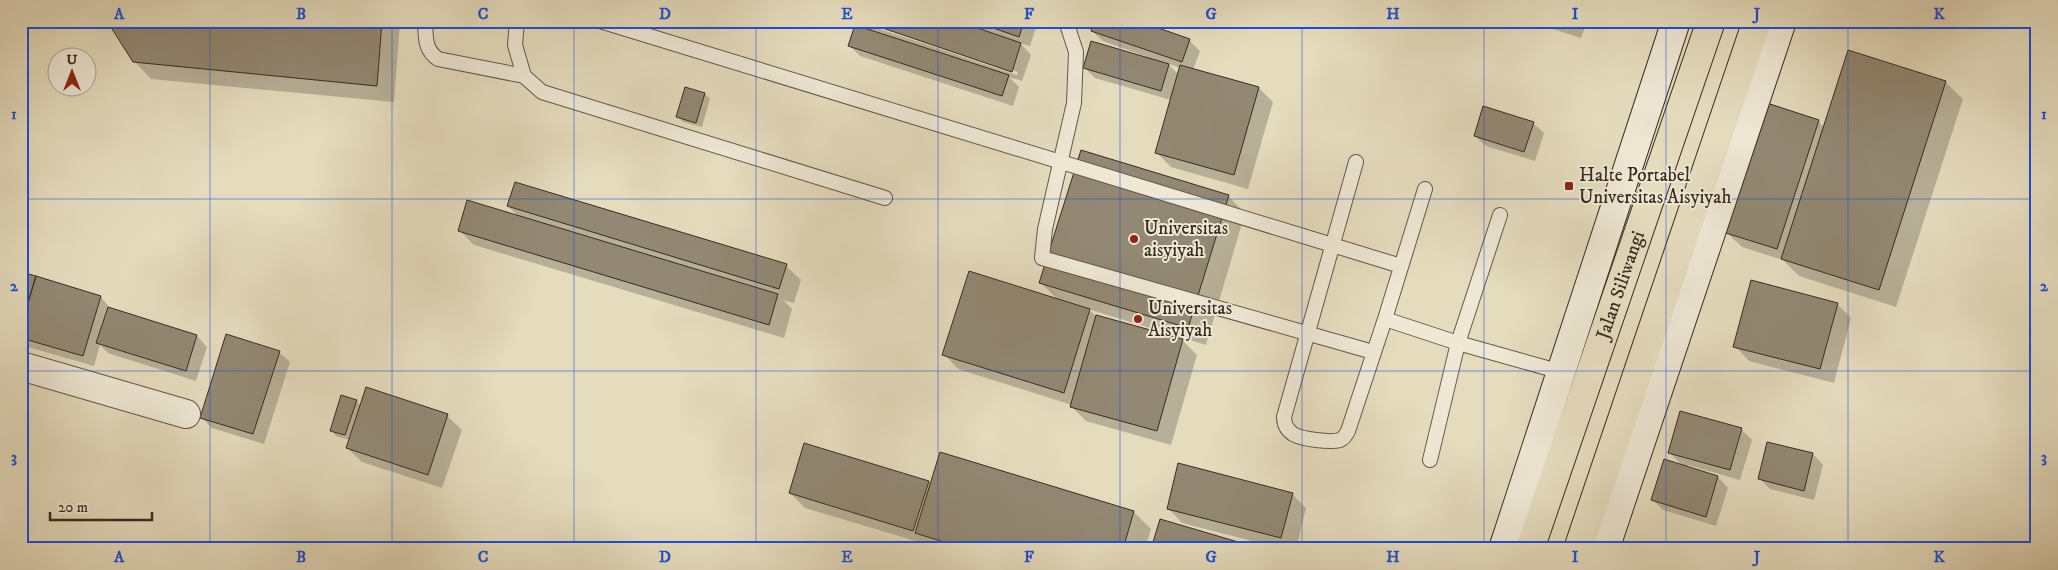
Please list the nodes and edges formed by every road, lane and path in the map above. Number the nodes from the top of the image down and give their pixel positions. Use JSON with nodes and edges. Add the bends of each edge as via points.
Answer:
{"nodes":[{"id":1,"x":425,"y":21,"type":"edge"},
{"id":2,"x":517,"y":21,"type":"edge"},
{"id":3,"x":600,"y":21,"type":"edge"},
{"id":4,"x":1066,"y":21,"type":"edge"},
{"id":5,"x":1676,"y":21,"type":"edge"},
{"id":6,"x":1711,"y":21,"type":"edge"},
{"id":7,"x":1756,"y":21,"type":"edge"},
{"id":8,"x":1782,"y":21,"type":"edge"},
{"id":9,"x":524,"y":76,"type":"junction"},
{"id":10,"x":1060,"y":161,"type":"junction"},
{"id":11,"x":1356,"y":162,"type":"dead end"},
{"id":12,"x":1425,"y":190,"type":"dead end"},
{"id":13,"x":885,"y":198,"type":"dead end"},
{"id":14,"x":1500,"y":215,"type":"dead end"},
{"id":15,"x":1333,"y":245,"type":"junction"},
{"id":16,"x":1401,"y":266,"type":"junction"},
{"id":17,"x":1385,"y":319,"type":"junction"},
{"id":18,"x":1307,"y":334,"type":"junction"},
{"id":19,"x":1458,"y":343,"type":"junction"},
{"id":20,"x":1373,"y":352,"type":"junction"},
{"id":21,"x":21,"y":366,"type":"edge"},
{"id":22,"x":1561,"y":372,"type":"junction"},
{"id":23,"x":186,"y":414,"type":"dead end"},
{"id":24,"x":1430,"y":460,"type":"dead end"},
{"id":25,"x":1503,"y":549,"type":"edge"},
{"id":26,"x":1530,"y":549,"type":"edge"},
{"id":27,"x":1578,"y":549,"type":"edge"},
{"id":28,"x":1605,"y":549,"type":"edge"}],
"edges":[{"from":1,"to":9,"type":"lane","via":[[426,46],[438,59]]},
{"from":2,"to":9,"type":"lane","via":[[515,44]]},
{"from":3,"to":10,"type":"lane"},
{"from":4,"to":10,"type":"lane","via":[[1076,52],[1074,103]]},
{"from":5,"to":22,"type":"street"},
{"from":6,"to":26,"type":"highway","name":"Jalan Siliwangi"},
{"from":7,"to":27,"type":"highway"},
{"from":8,"to":28,"type":"street"},
{"from":9,"to":13,"type":"lane","via":[[542,92]]},
{"from":10,"to":15,"type":"lane"},
{"from":10,"to":18,"type":"lane","via":[[1042,258]]},
{"from":11,"to":15,"type":"lane"},
{"from":12,"to":16,"type":"lane"},
{"from":14,"to":19,"type":"lane"},
{"from":15,"to":16,"type":"lane"},
{"from":15,"to":18,"type":"lane"},
{"from":16,"to":17,"type":"lane"},
{"from":17,"to":19,"type":"lane"},
{"from":17,"to":20,"type":"lane"},
{"from":18,"to":20,"type":"lane"},
{"from":18,"to":20,"type":"lane","via":[[1284,417],[1286,427],[1299,436],[1333,442],[1344,437]]},
{"from":19,"to":22,"type":"lane"},
{"from":19,"to":24,"type":"lane"},
{"from":21,"to":23,"type":"street"},
{"from":22,"to":25,"type":"street"}]}
